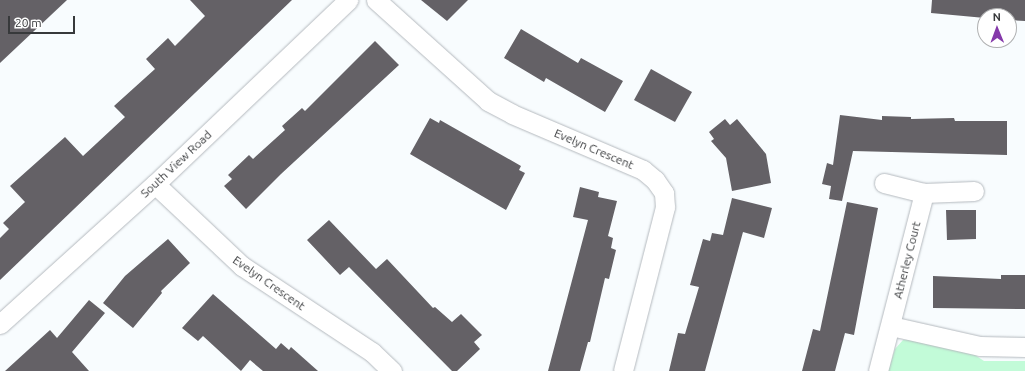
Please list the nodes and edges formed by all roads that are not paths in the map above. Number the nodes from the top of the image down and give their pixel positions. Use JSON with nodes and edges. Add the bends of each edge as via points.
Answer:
{"nodes":[{"id":1,"x":348,"y":0,"type":"edge"},
{"id":2,"x":376,"y":0,"type":"edge"},
{"id":3,"x":884,"y":183,"type":"dead end"},
{"id":4,"x":155,"y":184,"type":"junction"},
{"id":5,"x":974,"y":191,"type":"dead end"},
{"id":6,"x":924,"y":193,"type":"junction"},
{"id":7,"x":0,"y":324,"type":"edge"},
{"id":8,"x":891,"y":326,"type":"junction"},
{"id":9,"x":1025,"y":347,"type":"edge"},
{"id":10,"x":392,"y":371,"type":"edge"},
{"id":11,"x":623,"y":371,"type":"edge"},
{"id":12,"x":878,"y":371,"type":"edge"}],
"edges":[{"from":1,"to":4,"type":"street","name":"South View Road"},
{"from":2,"to":11,"type":"street","name":"Evelyn Crescent","via":[[488,101],[512,114],[643,170],[655,180],[664,193],[665,207]]},
{"from":3,"to":6,"type":"street"},
{"from":4,"to":7,"type":"street","name":"South View Road"},
{"from":4,"to":10,"type":"street","name":"Evelyn Crescent","via":[[242,266],[372,352]]},
{"from":5,"to":6,"type":"street"},
{"from":6,"to":8,"type":"street","name":"Atherley Court"},
{"from":8,"to":9,"type":"street","via":[[980,346]]},
{"from":8,"to":12,"type":"street","name":"Atherley Court"}]}
